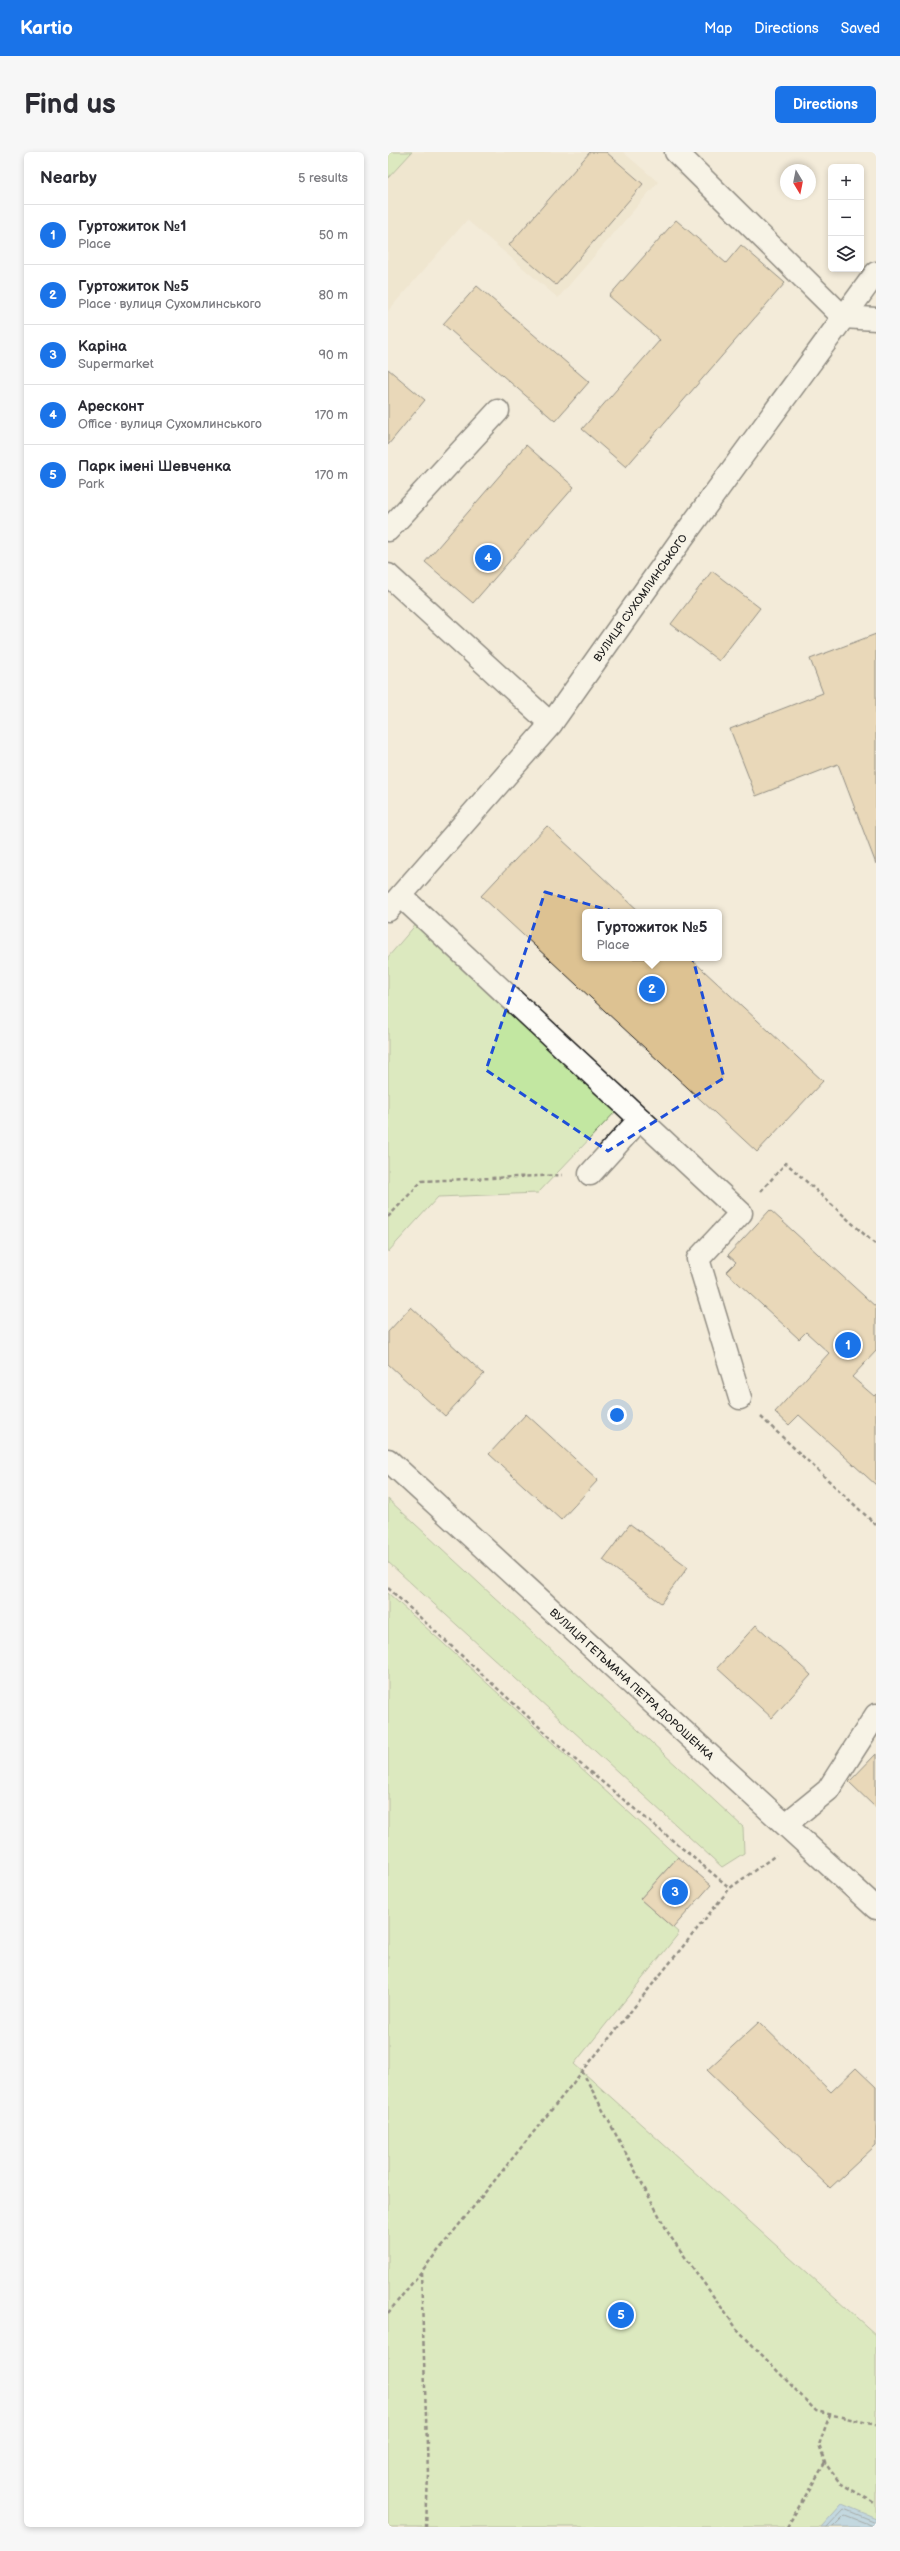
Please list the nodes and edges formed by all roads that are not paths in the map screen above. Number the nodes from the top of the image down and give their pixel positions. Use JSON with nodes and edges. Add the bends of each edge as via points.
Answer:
{"nodes":[{"id":1,"x":676,"y":152,"type":"edge"},
{"id":2,"x":876,"y":275,"type":"edge"},
{"id":3,"x":843,"y":317,"type":"junction"},
{"id":4,"x":876,"y":319,"type":"edge"},
{"id":5,"x":498,"y":411,"type":"dead end"},
{"id":6,"x":388,"y":530,"type":"edge"},
{"id":7,"x":388,"y":575,"type":"edge"},
{"id":8,"x":551,"y":724,"type":"junction"},
{"id":9,"x":394,"y":903,"type":"edge"},
{"id":10,"x":640,"y":1119,"type":"junction"},
{"id":11,"x":590,"y":1174,"type":"road end"},
{"id":12,"x":740,"y":1398,"type":"road end"},
{"id":13,"x":388,"y":1460,"type":"edge"},
{"id":14,"x":876,"y":1715,"type":"edge"},
{"id":15,"x":786,"y":1824,"type":"junction"},
{"id":16,"x":876,"y":1908,"type":"edge"}],
"edges":[{"from":1,"to":3,"type":"street"},
{"from":2,"to":3,"type":"street","name":"ВУЛИЦЯ СУХОМЛИНСЬКОГО"},
{"from":3,"to":4,"type":"street"},
{"from":3,"to":8,"type":"street","name":"ВУЛИЦЯ СУХОМЛИНСЬКОГО"},
{"from":5,"to":6,"type":"street"},
{"from":7,"to":8,"type":"street"},
{"from":8,"to":9,"type":"street","name":"ВУЛИЦЯ СУХОМЛИНСЬКОГО"},
{"from":9,"to":10,"type":"street"},
{"from":10,"to":11,"type":"street"},
{"from":10,"to":12,"type":"street","via":[[741,1213],[698,1259]]},
{"from":13,"to":15,"type":"street","name":"ВУЛИЦЯ ГЕТЬМАНА ПЕТРА ДОРОШЕНКА"},
{"from":14,"to":15,"type":"street","via":[[828,1790]]},
{"from":15,"to":16,"type":"street","name":"ВУЛИЦЯ ГЕТЬМАНА ПЕТРА ДОРОШЕНКА"}]}
